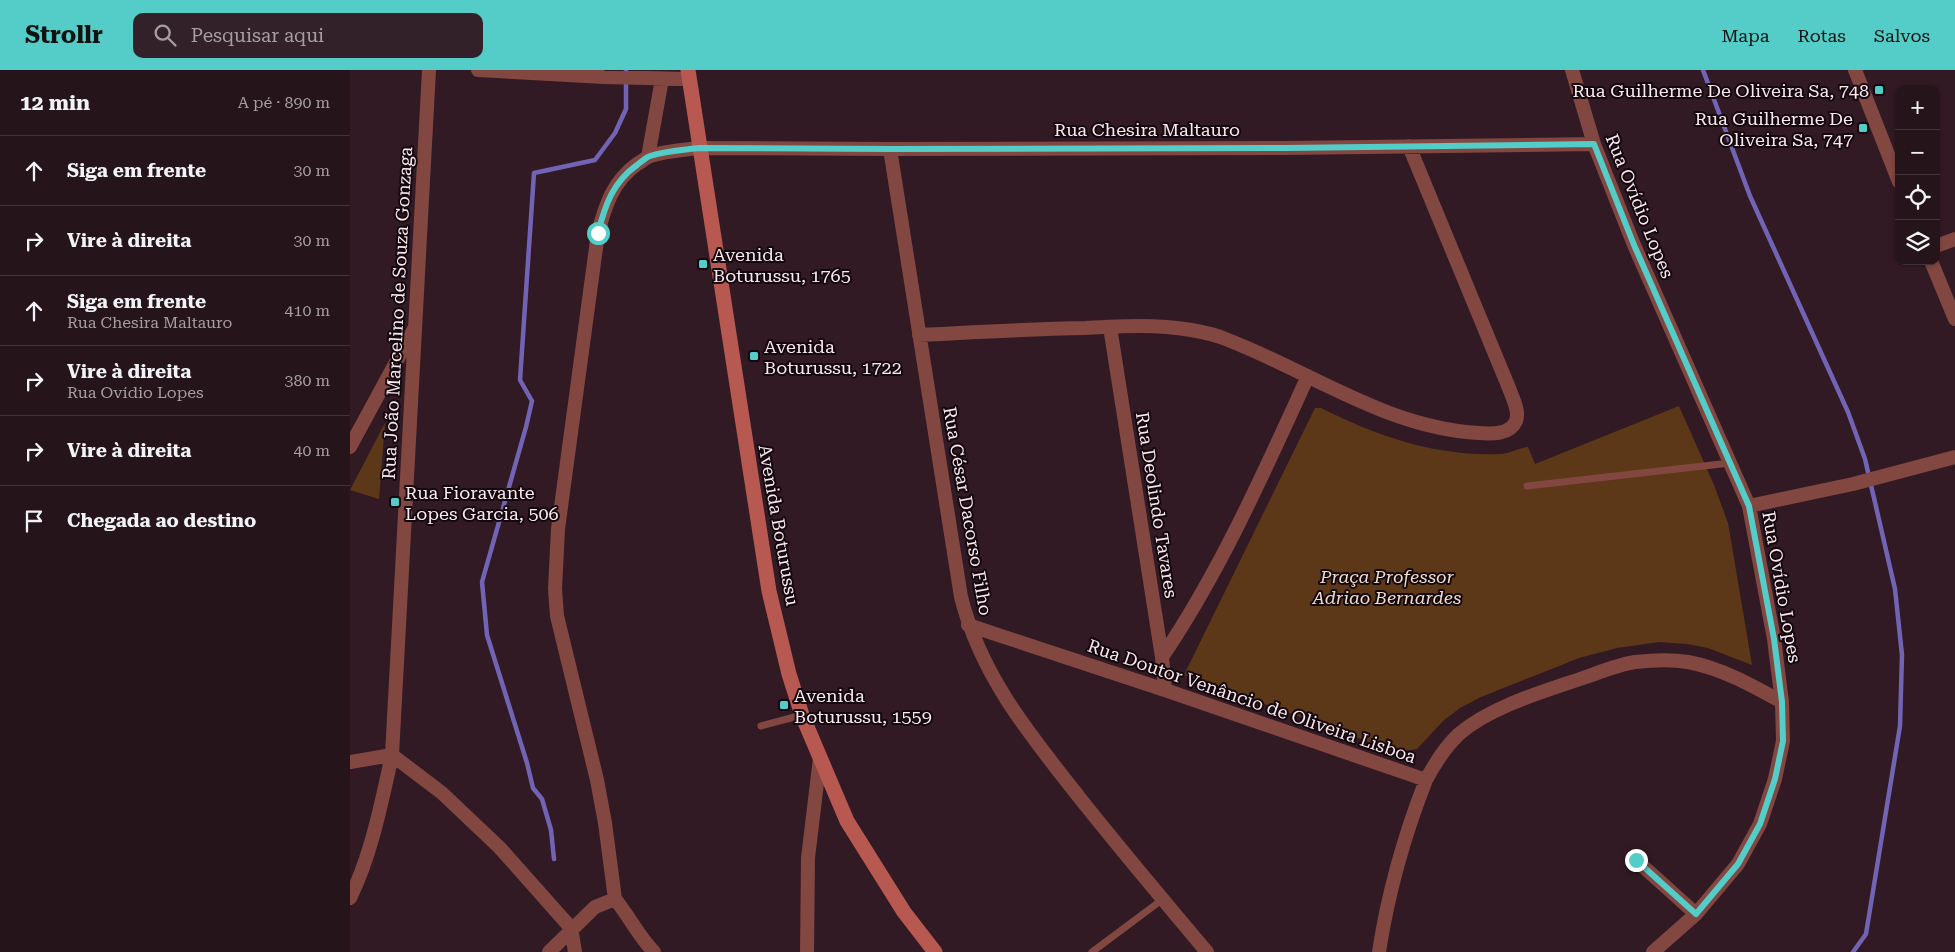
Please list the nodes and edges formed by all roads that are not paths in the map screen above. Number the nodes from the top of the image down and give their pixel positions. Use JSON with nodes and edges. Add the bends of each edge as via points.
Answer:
{"nodes":[{"id":1,"x":419,"y":70,"type":"edge"},
{"id":2,"x":478,"y":70,"type":"edge"},
{"id":3,"x":1572,"y":70,"type":"edge"},
{"id":4,"x":1854,"y":70,"type":"edge"},
{"id":5,"x":688,"y":75,"type":"edge"},
{"id":6,"x":428,"y":76,"type":"edge"},
{"id":7,"x":657,"y":78,"type":"junction"},
{"id":8,"x":1594,"y":144,"type":"junction"},
{"id":9,"x":1409,"y":146,"type":"junction"},
{"id":10,"x":699,"y":148,"type":"junction"},
{"id":11,"x":890,"y":149,"type":"junction"},
{"id":12,"x":648,"y":156,"type":"junction"},
{"id":13,"x":1896,"y":175,"type":"edge"},
{"id":14,"x":1955,"y":239,"type":"edge"},
{"id":15,"x":1940,"y":245,"type":"edge"},
{"id":16,"x":1933,"y":265,"type":"edge"},
{"id":17,"x":1955,"y":319,"type":"edge"},
{"id":18,"x":416,"y":325,"type":"junction"},
{"id":19,"x":1110,"y":327,"type":"junction"},
{"id":20,"x":919,"y":335,"type":"junction"},
{"id":21,"x":1308,"y":376,"type":"junction"},
{"id":22,"x":350,"y":447,"type":"edge"},
{"id":23,"x":1955,"y":457,"type":"edge"},
{"id":24,"x":1730,"y":463,"type":"junction"},
{"id":25,"x":1527,"y":486,"type":"dead end"},
{"id":26,"x":1749,"y":506,"type":"junction"},
{"id":27,"x":968,"y":625,"type":"junction"},
{"id":28,"x":1162,"y":657,"type":"junction"},
{"id":29,"x":1165,"y":690,"type":"junction"},
{"id":30,"x":1782,"y":702,"type":"junction"},
{"id":31,"x":802,"y":715,"type":"junction"},
{"id":32,"x":761,"y":726,"type":"dead end"},
{"id":33,"x":392,"y":755,"type":"junction"},
{"id":34,"x":820,"y":758,"type":"junction"},
{"id":35,"x":350,"y":762,"type":"edge"},
{"id":36,"x":1426,"y":780,"type":"junction"},
{"id":37,"x":1636,"y":860,"type":"dead end"},
{"id":38,"x":350,"y":898,"type":"edge"},
{"id":39,"x":1163,"y":899,"type":"junction"},
{"id":40,"x":615,"y":900,"type":"junction"},
{"id":41,"x":1696,"y":914,"type":"junction"},
{"id":42,"x":571,"y":928,"type":"junction"},
{"id":43,"x":549,"y":952,"type":"edge"},
{"id":44,"x":575,"y":952,"type":"edge"},
{"id":45,"x":654,"y":952,"type":"edge"},
{"id":46,"x":807,"y":952,"type":"edge"},
{"id":47,"x":935,"y":952,"type":"edge"},
{"id":48,"x":1092,"y":952,"type":"edge"},
{"id":49,"x":1207,"y":952,"type":"edge"},
{"id":50,"x":1379,"y":952,"type":"edge"},
{"id":51,"x":1653,"y":952,"type":"edge"}],
"edges":[{"from":1,"to":6,"type":"street"},
{"from":2,"to":7,"type":"street"},
{"from":3,"to":8,"type":"street","name":"Rua Ovídio Lopes"},
{"from":4,"to":13,"type":"street"},
{"from":5,"to":7,"type":"street"},
{"from":5,"to":10,"type":"main road","name":"Avenida Boturussu"},
{"from":6,"to":18,"type":"street","name":"Rua João Marcelino de Souza Gonzaga"},
{"from":7,"to":12,"type":"street"},
{"from":8,"to":9,"type":"street","name":"Rua Chesira Maltauro"},
{"from":8,"to":24,"type":"street","name":"Rua Ovídio Lopes","via":[[1634,245]]},
{"from":9,"to":11,"type":"street","name":"Rua Chesira Maltauro"},
{"from":9,"to":21,"type":"street","via":[[1509,388],[1516,421],[1508,430],[1492,434],[1424,425],[1388,414]]},
{"from":10,"to":11,"type":"street","name":"Rua Chesira Maltauro"},
{"from":10,"to":12,"type":"street"},
{"from":10,"to":31,"type":"main road","name":"Avenida Boturussu","via":[[769,591]]},
{"from":11,"to":20,"type":"street","name":"Rua César Dacorso Filho"},
{"from":12,"to":40,"type":"street","via":[[616,185],[605,206],[598,233],[558,529],[555,589],[557,616],[597,780]]},
{"from":14,"to":15,"type":"street"},
{"from":16,"to":17,"type":"street"},
{"from":18,"to":22,"type":"street"},
{"from":18,"to":33,"type":"street","name":"Rua João Marcelino de Souza Gonzaga"},
{"from":19,"to":20,"type":"street"},
{"from":19,"to":21,"type":"street","via":[[1157,326],[1192,330],[1226,339]]},
{"from":19,"to":28,"type":"street","name":"Rua Deolindo Tavares"},
{"from":20,"to":27,"type":"street","name":"Rua César Dacorso Filho"},
{"from":21,"to":28,"type":"street","via":[[1214,568]]},
{"from":23,"to":26,"type":"street","via":[[1853,484]]},
{"from":24,"to":25,"type":"lane"},
{"from":24,"to":26,"type":"street","name":"Rua Ovídio Lopes"},
{"from":26,"to":30,"type":"street","name":"Rua Ovídio Lopes","via":[[1774,639]]},
{"from":27,"to":29,"type":"street","name":"Rua Doutor Venâncio de Oliveira Lisboa"},
{"from":27,"to":39,"type":"street","name":"Rua César Dacorso Filho","via":[[1004,698],[1033,739]]},
{"from":28,"to":29,"type":"street","name":"Rua Deolindo Tavares"},
{"from":29,"to":36,"type":"street","name":"Rua Doutor Venâncio de Oliveira Lisboa"},
{"from":30,"to":36,"type":"street","name":"Rua Doutor Venâncio de Oliveira Lisboa","via":[[1745,682],[1688,662],[1634,662],[1568,683],[1490,714],[1460,733],[1446,747]]},
{"from":30,"to":41,"type":"street","name":"Rua Ovídio Lopes","via":[[1783,741],[1760,824],[1738,864]]},
{"from":31,"to":32,"type":"lane"},
{"from":31,"to":34,"type":"main road","name":"Avenida Boturussu"},
{"from":33,"to":35,"type":"street"},
{"from":33,"to":38,"type":"street","name":"Rua João Marcelino de Souza Gonzaga","via":[[376,824]]},
{"from":33,"to":42,"type":"street","via":[[470,818]]},
{"from":34,"to":46,"type":"street","via":[[808,858]]},
{"from":34,"to":47,"type":"main road","name":"Avenida Boturussu","via":[[854,835],[904,912]]},
{"from":36,"to":50,"type":"street","via":[[1403,842]]},
{"from":37,"to":41,"type":"street"},
{"from":39,"to":48,"type":"lane"},
{"from":39,"to":49,"type":"street","name":"Rua César Dacorso Filho"},
{"from":40,"to":42,"type":"street","via":[[595,907]]},
{"from":40,"to":45,"type":"street"},
{"from":41,"to":51,"type":"street","name":"Rua Ovídio Lopes"},
{"from":42,"to":43,"type":"street"},
{"from":42,"to":44,"type":"street"}]}
